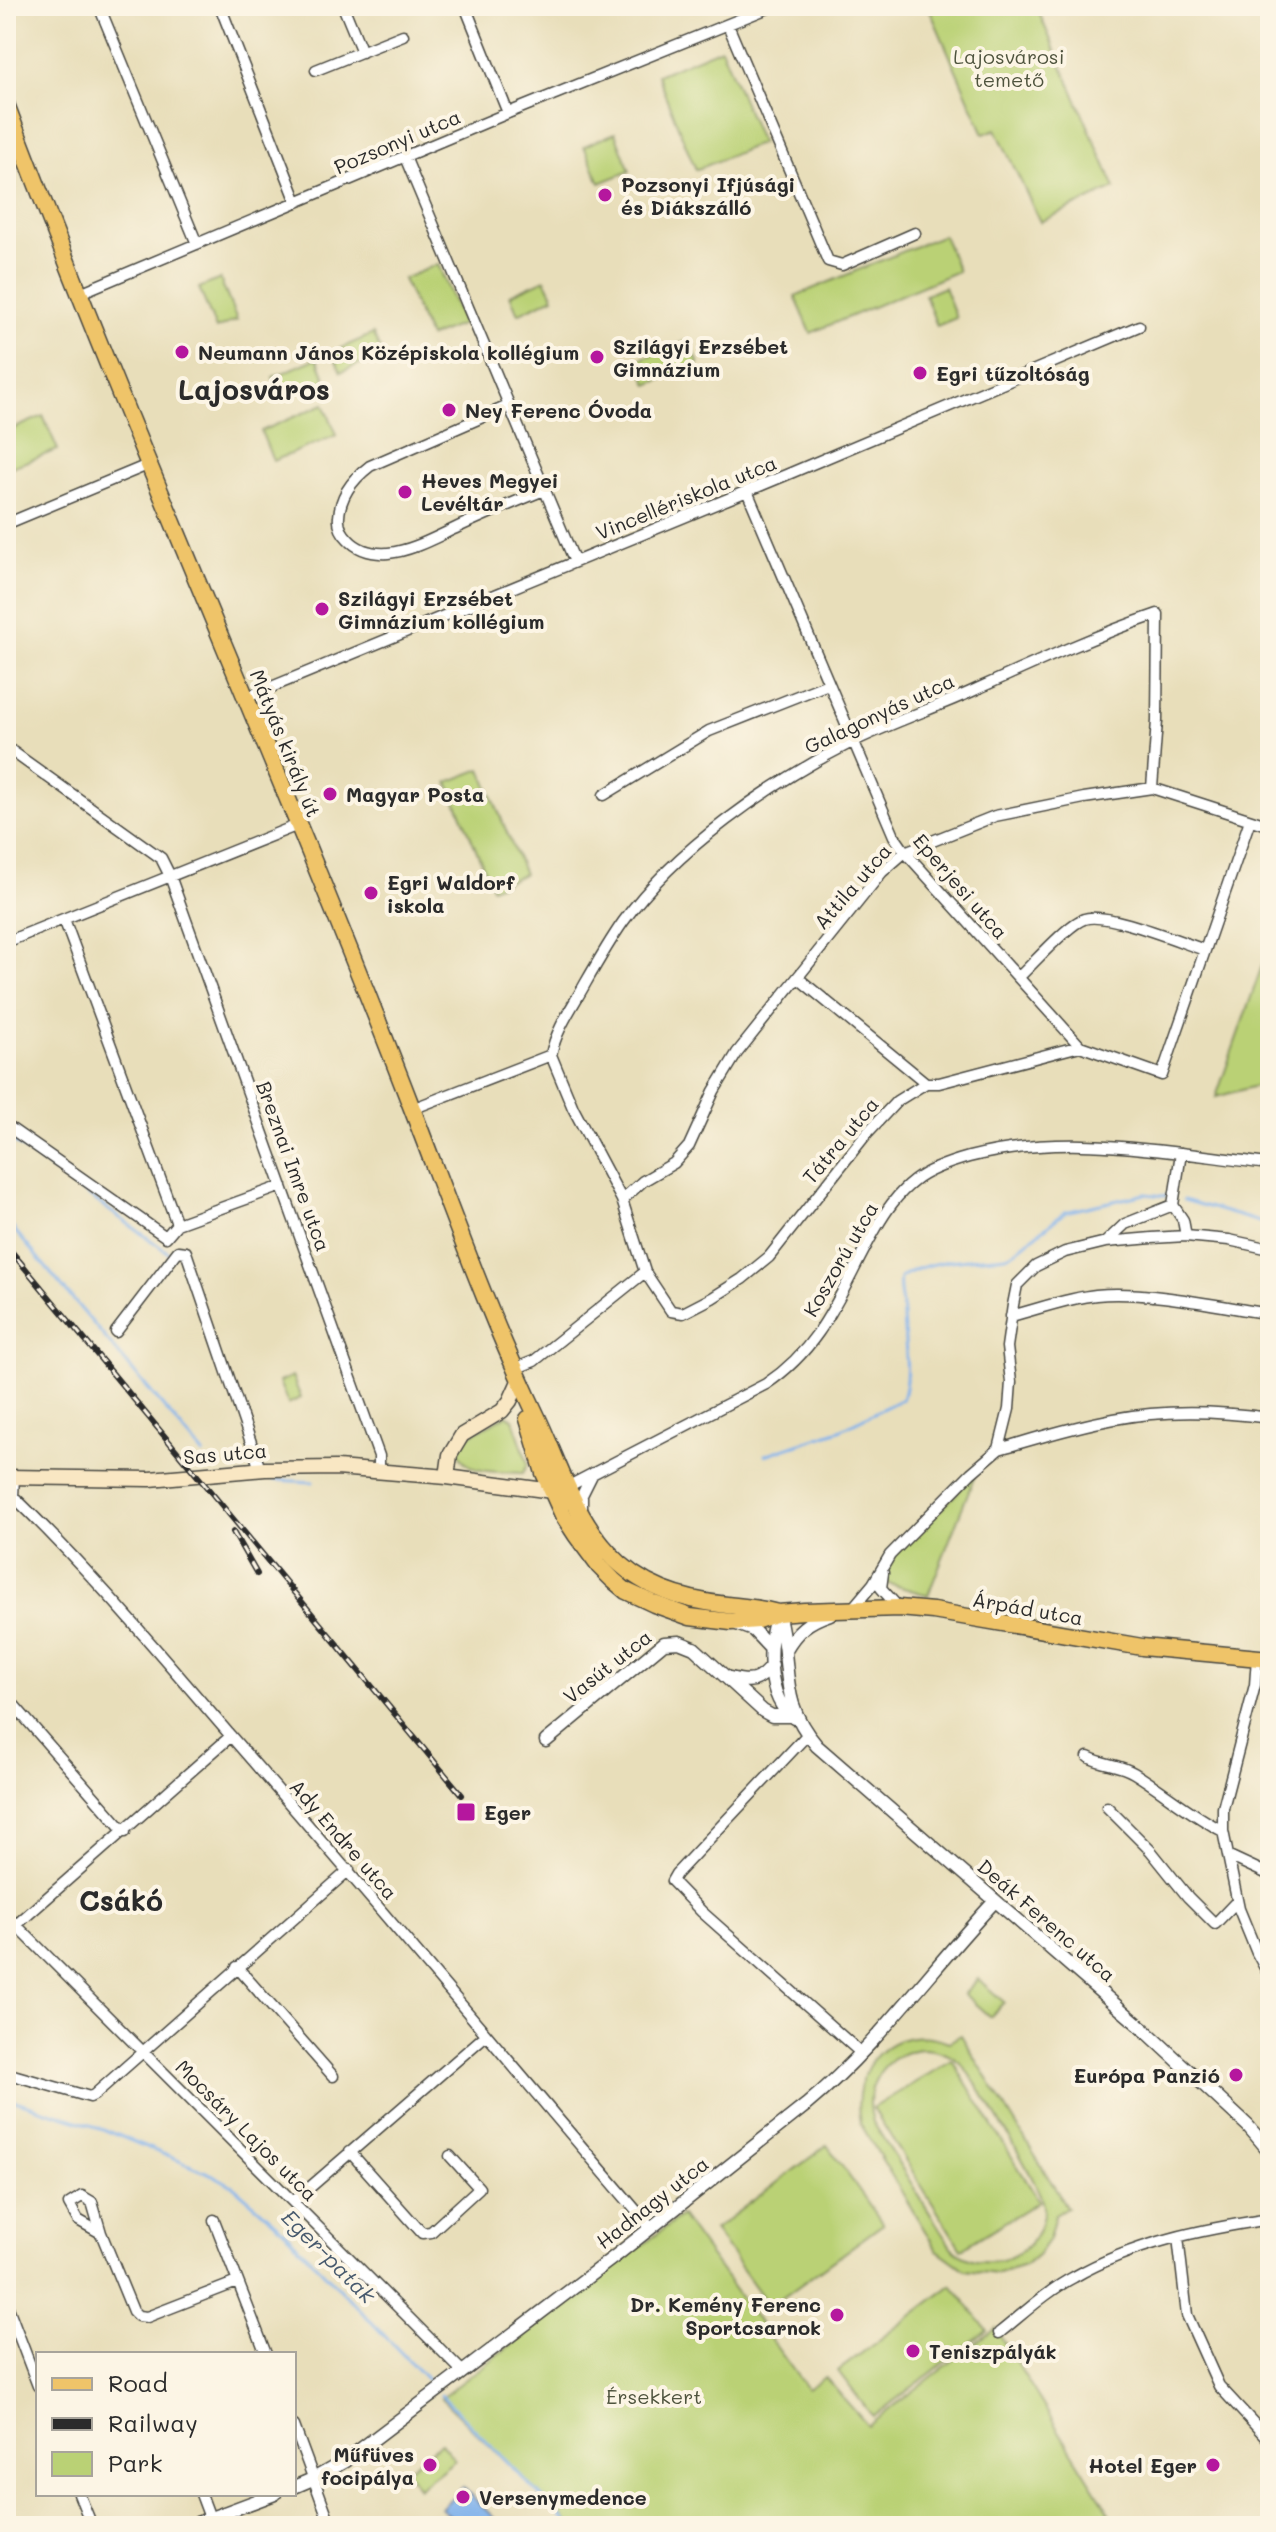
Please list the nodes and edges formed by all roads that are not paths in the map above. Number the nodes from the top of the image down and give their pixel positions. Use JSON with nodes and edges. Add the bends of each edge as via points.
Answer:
{"nodes":[{"id":1,"x":99,"y":6,"type":"edge"},
{"id":2,"x":220,"y":6,"type":"edge"},
{"id":3,"x":343,"y":6,"type":"edge"},
{"id":4,"x":465,"y":6,"type":"edge"},
{"id":5,"x":773,"y":6,"type":"edge"},
{"id":6,"x":728,"y":25,"type":"junction"},
{"id":7,"x":403,"y":35,"type":"dead end"},
{"id":8,"x":362,"y":52,"type":"junction"},
{"id":9,"x":316,"y":70,"type":"dead end"},
{"id":10,"x":6,"y":104,"type":"edge"},
{"id":11,"x":508,"y":113,"type":"junction"},
{"id":12,"x":14,"y":149,"type":"edge"},
{"id":13,"x":405,"y":157,"type":"junction"},
{"id":14,"x":297,"y":202,"type":"junction"},
{"id":15,"x":915,"y":233,"type":"dead end"},
{"id":16,"x":197,"y":244,"type":"junction"},
{"id":17,"x":80,"y":293,"type":"junction"},
{"id":18,"x":1139,"y":326,"type":"dead end"},
{"id":19,"x":508,"y":406,"type":"junction"},
{"id":20,"x":150,"y":464,"type":"junction"},
{"id":21,"x":544,"y":490,"type":"junction"},
{"id":22,"x":747,"y":491,"type":"junction"},
{"id":23,"x":6,"y":524,"type":"edge"},
{"id":24,"x":575,"y":562,"type":"junction"},
{"id":25,"x":828,"y":684,"type":"junction"},
{"id":26,"x":245,"y":698,"type":"junction"},
{"id":27,"x":852,"y":741,"type":"junction"},
{"id":28,"x":6,"y":747,"type":"edge"},
{"id":29,"x":1152,"y":788,"type":"junction"},
{"id":30,"x":604,"y":795,"type":"dead end"},
{"id":31,"x":1250,"y":820,"type":"junction"},
{"id":32,"x":298,"y":825,"type":"junction"},
{"id":33,"x":1270,"y":826,"type":"edge"},
{"id":34,"x":905,"y":852,"type":"junction"},
{"id":35,"x":170,"y":876,"type":"junction"},
{"id":36,"x":64,"y":919,"type":"junction"},
{"id":37,"x":6,"y":942,"type":"edge"},
{"id":38,"x":1205,"y":950,"type":"junction"},
{"id":39,"x":1019,"y":977,"type":"junction"},
{"id":40,"x":798,"y":978,"type":"junction"},
{"id":41,"x":1080,"y":1046,"type":"junction"},
{"id":42,"x":551,"y":1055,"type":"junction"},
{"id":43,"x":926,"y":1083,"type":"junction"},
{"id":44,"x":412,"y":1109,"type":"junction"},
{"id":45,"x":6,"y":1125,"type":"edge"},
{"id":46,"x":1181,"y":1153,"type":"junction"},
{"id":47,"x":1270,"y":1164,"type":"edge"},
{"id":48,"x":282,"y":1186,"type":"junction"},
{"id":49,"x":622,"y":1200,"type":"junction"},
{"id":50,"x":1173,"y":1205,"type":"junction"},
{"id":51,"x":177,"y":1224,"type":"junction"},
{"id":52,"x":1186,"y":1236,"type":"junction"},
{"id":53,"x":1106,"y":1242,"type":"junction"},
{"id":54,"x":1270,"y":1249,"type":"edge"},
{"id":55,"x":645,"y":1272,"type":"junction"},
{"id":56,"x":1270,"y":1314,"type":"edge"},
{"id":57,"x":1011,"y":1316,"type":"junction"},
{"id":58,"x":116,"y":1332,"type":"dead end"},
{"id":59,"x":519,"y":1382,"type":"junction"},
{"id":60,"x":502,"y":1411,"type":"junction"},
{"id":61,"x":528,"y":1416,"type":"junction"},
{"id":62,"x":1270,"y":1418,"type":"edge"},
{"id":63,"x":999,"y":1449,"type":"junction"},
{"id":64,"x":260,"y":1469,"type":"junction"},
{"id":65,"x":379,"y":1470,"type":"junction"},
{"id":66,"x":593,"y":1473,"type":"junction"},
{"id":67,"x":10,"y":1477,"type":"edge"},
{"id":68,"x":447,"y":1477,"type":"junction"},
{"id":69,"x":559,"y":1489,"type":"junction"},
{"id":70,"x":10,"y":1497,"type":"edge"},
{"id":71,"x":582,"y":1517,"type":"junction"},
{"id":72,"x":883,"y":1568,"type":"junction"},
{"id":73,"x":899,"y":1608,"type":"junction"},
{"id":74,"x":846,"y":1610,"type":"junction"},
{"id":75,"x":778,"y":1613,"type":"junction"},
{"id":76,"x":731,"y":1622,"type":"junction"},
{"id":77,"x":769,"y":1647,"type":"junction"},
{"id":78,"x":785,"y":1651,"type":"junction"},
{"id":79,"x":1263,"y":1658,"type":"edge"},
{"id":80,"x":772,"y":1665,"type":"junction"},
{"id":81,"x":728,"y":1678,"type":"junction"},
{"id":82,"x":787,"y":1685,"type":"junction"},
{"id":83,"x":747,"y":1695,"type":"junction"},
{"id":84,"x":6,"y":1696,"type":"edge"},
{"id":85,"x":777,"y":1698,"type":"junction"},
{"id":86,"x":794,"y":1715,"type":"junction"},
{"id":87,"x":807,"y":1735,"type":"junction"},
{"id":88,"x":231,"y":1736,"type":"junction"},
{"id":89,"x":546,"y":1741,"type":"dead end"},
{"id":90,"x":1088,"y":1757,"type":"dead end"},
{"id":91,"x":1107,"y":1807,"type":"dead end"},
{"id":92,"x":1223,"y":1831,"type":"junction"},
{"id":93,"x":125,"y":1832,"type":"junction"},
{"id":94,"x":1229,"y":1856,"type":"junction"},
{"id":95,"x":349,"y":1870,"type":"junction"},
{"id":96,"x":1270,"y":1875,"type":"edge"},
{"id":97,"x":995,"y":1901,"type":"junction"},
{"id":98,"x":1237,"y":1901,"type":"junction"},
{"id":99,"x":6,"y":1915,"type":"edge"},
{"id":100,"x":17,"y":1926,"type":"junction"},
{"id":101,"x":6,"y":1934,"type":"edge"},
{"id":102,"x":237,"y":1967,"type":"junction"},
{"id":103,"x":1270,"y":1977,"type":"edge"},
{"id":104,"x":486,"y":2035,"type":"junction"},
{"id":105,"x":143,"y":2052,"type":"junction"},
{"id":106,"x":861,"y":2053,"type":"junction"},
{"id":107,"x":6,"y":2073,"type":"edge"},
{"id":108,"x":333,"y":2076,"type":"dead end"},
{"id":109,"x":350,"y":2152,"type":"junction"},
{"id":110,"x":1270,"y":2152,"type":"edge"},
{"id":111,"x":450,"y":2156,"type":"dead end"},
{"id":112,"x":293,"y":2202,"type":"junction"},
{"id":113,"x":1270,"y":2219,"type":"edge"},
{"id":114,"x":214,"y":2220,"type":"dead end"},
{"id":115,"x":651,"y":2228,"type":"junction"},
{"id":116,"x":101,"y":2233,"type":"dead end"},
{"id":117,"x":1178,"y":2237,"type":"junction"},
{"id":118,"x":237,"y":2282,"type":"junction"},
{"id":119,"x":6,"y":2302,"type":"edge"},
{"id":120,"x":9,"y":2324,"type":"edge"},
{"id":121,"x":999,"y":2333,"type":"dead end"},
{"id":122,"x":265,"y":2352,"type":"edge"},
{"id":123,"x":463,"y":2372,"type":"junction"},
{"id":124,"x":36,"y":2382,"type":"edge"},
{"id":125,"x":296,"y":2431,"type":"edge"},
{"id":126,"x":1270,"y":2441,"type":"edge"},
{"id":127,"x":315,"y":2478,"type":"junction"},
{"id":128,"x":296,"y":2486,"type":"edge"},
{"id":129,"x":80,"y":2496,"type":"edge"},
{"id":130,"x":202,"y":2496,"type":"edge"},
{"id":131,"x":270,"y":2496,"type":"edge"},
{"id":132,"x":210,"y":2518,"type":"junction"},
{"id":133,"x":92,"y":2526,"type":"edge"},
{"id":134,"x":189,"y":2526,"type":"edge"},
{"id":135,"x":331,"y":2526,"type":"edge"}],
"edges":[{"from":1,"to":16,"type":"street"},
{"from":2,"to":14,"type":"street"},
{"from":3,"to":8,"type":"street"},
{"from":4,"to":11,"type":"street"},
{"from":5,"to":6,"type":"street","name":"Pozsonyi utca"},
{"from":6,"to":11,"type":"street","name":"Pozsonyi utca"},
{"from":6,"to":15,"type":"street","via":[[828,261],[842,265]]},
{"from":7,"to":8,"type":"street"},
{"from":8,"to":9,"type":"street"},
{"from":10,"to":12,"type":"main road","name":"Mátyás király út"},
{"from":11,"to":13,"type":"street","name":"Pozsonyi utca"},
{"from":12,"to":17,"type":"main road","name":"Mátyás király út"},
{"from":13,"to":14,"type":"street","name":"Pozsonyi utca"},
{"from":13,"to":19,"type":"street"},
{"from":14,"to":16,"type":"street","name":"Pozsonyi utca"},
{"from":16,"to":17,"type":"street","name":"Pozsonyi utca"},
{"from":17,"to":20,"type":"main road","name":"Mátyás király út"},
{"from":18,"to":22,"type":"street","name":"Vincellériskola utca"},
{"from":19,"to":21,"type":"street"},
{"from":19,"to":21,"type":"street","via":[[355,477],[338,521],[341,531],[360,549],[390,553]]},
{"from":20,"to":23,"type":"street"},
{"from":20,"to":26,"type":"main road","name":"Mátyás király út"},
{"from":21,"to":24,"type":"street"},
{"from":22,"to":24,"type":"street","name":"Vincellériskola utca"},
{"from":22,"to":25,"type":"street","name":"Eperjesi utca"},
{"from":24,"to":26,"type":"street","name":"Vincellériskola utca"},
{"from":25,"to":27,"type":"street","name":"Eperjesi utca"},
{"from":25,"to":30,"type":"street","via":[[709,731]]},
{"from":26,"to":32,"type":"main road","name":"Mátyás király út"},
{"from":27,"to":29,"type":"street","name":"Galagonyás utca","via":[[1158,614]]},
{"from":27,"to":34,"type":"street","name":"Eperjesi utca"},
{"from":27,"to":42,"type":"street","name":"Galagonyás utca","via":[[750,803],[663,876],[597,962]]},
{"from":28,"to":35,"type":"street","via":[[161,858]]},
{"from":29,"to":31,"type":"street","name":"Attila utca"},
{"from":29,"to":34,"type":"street","name":"Attila utca","via":[[995,816]]},
{"from":31,"to":33,"type":"street","name":"Attila utca"},
{"from":31,"to":38,"type":"street"},
{"from":32,"to":35,"type":"street"},
{"from":32,"to":44,"type":"main road","name":"Mátyás király út"},
{"from":34,"to":39,"type":"street","name":"Eperjesi utca"},
{"from":34,"to":40,"type":"street","name":"Attila utca","via":[[882,872]]},
{"from":35,"to":36,"type":"street"},
{"from":35,"to":48,"type":"street","name":"Breznai Imre utca"},
{"from":36,"to":37,"type":"street"},
{"from":36,"to":51,"type":"street"},
{"from":38,"to":39,"type":"street","via":[[1104,917],[1084,919]]},
{"from":38,"to":41,"type":"street","via":[[1162,1075]]},
{"from":39,"to":41,"type":"street","name":"Eperjesi utca"},
{"from":40,"to":43,"type":"street"},
{"from":40,"to":49,"type":"street","name":"Attila utca","via":[[737,1053],[689,1146]]},
{"from":41,"to":43,"type":"street","name":"Tátra utca"},
{"from":42,"to":44,"type":"street"},
{"from":42,"to":49,"type":"street"},
{"from":43,"to":55,"type":"street","name":"Tátra utca","via":[[897,1101],[868,1132],[769,1257],[712,1298],[683,1313],[671,1311]]},
{"from":44,"to":59,"type":"main road","name":"Mátyás király út"},
{"from":45,"to":51,"type":"street","via":[[166,1237]]},
{"from":46,"to":47,"type":"street","name":"Koszorú utca"},
{"from":46,"to":50,"type":"street"},
{"from":46,"to":66,"type":"street","name":"Koszorú utca","via":[[1073,1144],[1012,1147],[960,1160],[916,1179],[897,1195],[832,1313],[784,1372]]},
{"from":48,"to":51,"type":"street"},
{"from":48,"to":65,"type":"street","name":"Breznai Imre utca","via":[[379,1456]]},
{"from":49,"to":55,"type":"street"},
{"from":50,"to":52,"type":"street"},
{"from":50,"to":53,"type":"street","via":[[1125,1224]]},
{"from":52,"to":53,"type":"street"},
{"from":52,"to":54,"type":"street"},
{"from":53,"to":57,"type":"street","via":[[1036,1266],[1017,1285]]},
{"from":55,"to":59,"type":"street","via":[[534,1361]]},
{"from":56,"to":57,"type":"street","via":[[1137,1295],[1098,1295]]},
{"from":57,"to":63,"type":"street","via":[[1009,1409]]},
{"from":58,"to":64,"type":"street","via":[[178,1251],[186,1252]]},
{"from":59,"to":60,"type":"main road"},
{"from":59,"to":61,"type":"main road","name":"Mátyás király út"},
{"from":59,"to":69,"type":"main road","name":"Mátyás király út","via":[[537,1417]]},
{"from":60,"to":61,"type":"main road","via":[[513,1409]]},
{"from":60,"to":68,"type":"main road","via":[[462,1435],[450,1455]]},
{"from":61,"to":69,"type":"main road","name":"Mátyás király út","via":[[541,1465]]},
{"from":62,"to":63,"type":"street","via":[[1209,1411],[1157,1413],[1085,1425]]},
{"from":63,"to":72,"type":"street","via":[[912,1532]]},
{"from":64,"to":65,"type":"main road","name":"Sas utca"},
{"from":64,"to":67,"type":"main road","name":"Sas utca","via":[[150,1479]]},
{"from":65,"to":68,"type":"main road","name":"Sas utca"},
{"from":66,"to":69,"type":"street","name":"Koszorú utca"},
{"from":66,"to":71,"type":"street","via":[[582,1495]]},
{"from":67,"to":70,"type":"street","name":"Ady Endre utca"},
{"from":68,"to":69,"type":"main road","name":"Sas utca"},
{"from":69,"to":71,"type":"main road","name":"Mátyás király út"},
{"from":69,"to":76,"type":"main road","name":"Mátyás király út","via":[[563,1515],[589,1554],[626,1591],[690,1617]]},
{"from":70,"to":88,"type":"street","name":"Ady Endre utca","via":[[49,1530]]},
{"from":71,"to":75,"type":"main road","name":"Mátyás király út","via":[[625,1568],[660,1590],[690,1600]]},
{"from":72,"to":73,"type":"street","via":[[881,1588]]},
{"from":72,"to":74,"type":"street","via":[[865,1595]]},
{"from":73,"to":74,"type":"main road","name":"Árpád utca"},
{"from":73,"to":79,"type":"main road","name":"Árpád utca","via":[[1142,1647]]},
{"from":74,"to":75,"type":"main road","name":"Árpád utca"},
{"from":74,"to":78,"type":"street","via":[[804,1626]]},
{"from":75,"to":76,"type":"main road","name":"Mátyás király út"},
{"from":75,"to":77,"type":"street"},
{"from":75,"to":78,"type":"street","name":"Deák Ferenc utca"},
{"from":76,"to":77,"type":"street","via":[[753,1630]]},
{"from":77,"to":80,"type":"street"},
{"from":78,"to":82,"type":"street","name":"Deák Ferenc utca"},
{"from":79,"to":92,"type":"street","via":[[1223,1808]]},
{"from":80,"to":81,"type":"street","via":[[748,1683]]},
{"from":80,"to":85,"type":"street"},
{"from":81,"to":83,"type":"street","name":"Vasút utca"},
{"from":81,"to":89,"type":"street","name":"Vasút utca","via":[[694,1648],[664,1643]]},
{"from":82,"to":85,"type":"street"},
{"from":82,"to":86,"type":"street","name":"Deák Ferenc utca"},
{"from":83,"to":85,"type":"street"},
{"from":83,"to":86,"type":"street","name":"Vasút utca","via":[[772,1716]]},
{"from":84,"to":93,"type":"street"},
{"from":85,"to":86,"type":"street"},
{"from":86,"to":87,"type":"street","name":"Deák Ferenc utca"},
{"from":87,"to":97,"type":"street","name":"Deák Ferenc utca"},
{"from":87,"to":106,"type":"street","via":[[672,1881]]},
{"from":88,"to":93,"type":"street"},
{"from":88,"to":95,"type":"street","name":"Ady Endre utca"},
{"from":90,"to":92,"type":"street","via":[[1133,1772]]},
{"from":91,"to":98,"type":"street","via":[[1215,1924]]},
{"from":92,"to":94,"type":"street"},
{"from":93,"to":100,"type":"street"},
{"from":94,"to":96,"type":"street"},
{"from":94,"to":98,"type":"street"},
{"from":95,"to":102,"type":"street"},
{"from":95,"to":104,"type":"street","name":"Ady Endre utca"},
{"from":97,"to":106,"type":"street","name":"Hadnagy utca"},
{"from":97,"to":110,"type":"street","name":"Deák Ferenc utca","via":[[1206,2086]]},
{"from":98,"to":103,"type":"street"},
{"from":99,"to":100,"type":"street","name":"Mocsáry Lajos utca"},
{"from":100,"to":101,"type":"street"},
{"from":100,"to":105,"type":"street","name":"Mocsáry Lajos utca"},
{"from":102,"to":105,"type":"street"},
{"from":102,"to":108,"type":"street"},
{"from":104,"to":109,"type":"street"},
{"from":104,"to":115,"type":"street","name":"Ady Endre utca"},
{"from":105,"to":107,"type":"street","via":[[90,2097]]},
{"from":105,"to":112,"type":"street","name":"Mocsáry Lajos utca"},
{"from":106,"to":115,"type":"street","name":"Hadnagy utca","via":[[811,2101]]},
{"from":109,"to":111,"type":"street","via":[[422,2233],[431,2232],[479,2188]]},
{"from":109,"to":112,"type":"street"},
{"from":112,"to":123,"type":"street","name":"Mocsáry Lajos utca"},
{"from":113,"to":117,"type":"street"},
{"from":114,"to":118,"type":"street"},
{"from":115,"to":123,"type":"street","name":"Hadnagy utca"},
{"from":116,"to":118,"type":"street","via":[[138,2316]]},
{"from":117,"to":121,"type":"street","via":[[1073,2277]]},
{"from":117,"to":126,"type":"street","via":[[1187,2315],[1219,2386]]},
{"from":118,"to":122,"type":"street"},
{"from":119,"to":120,"type":"street"},
{"from":120,"to":124,"type":"street"},
{"from":123,"to":127,"type":"street","name":"Hadnagy utca"},
{"from":125,"to":127,"type":"street"},
{"from":127,"to":128,"type":"street","name":"Hadnagy utca"},
{"from":127,"to":135,"type":"street"},
{"from":129,"to":133,"type":"street"},
{"from":130,"to":132,"type":"street"},
{"from":131,"to":132,"type":"street"},
{"from":132,"to":134,"type":"street"}]}
